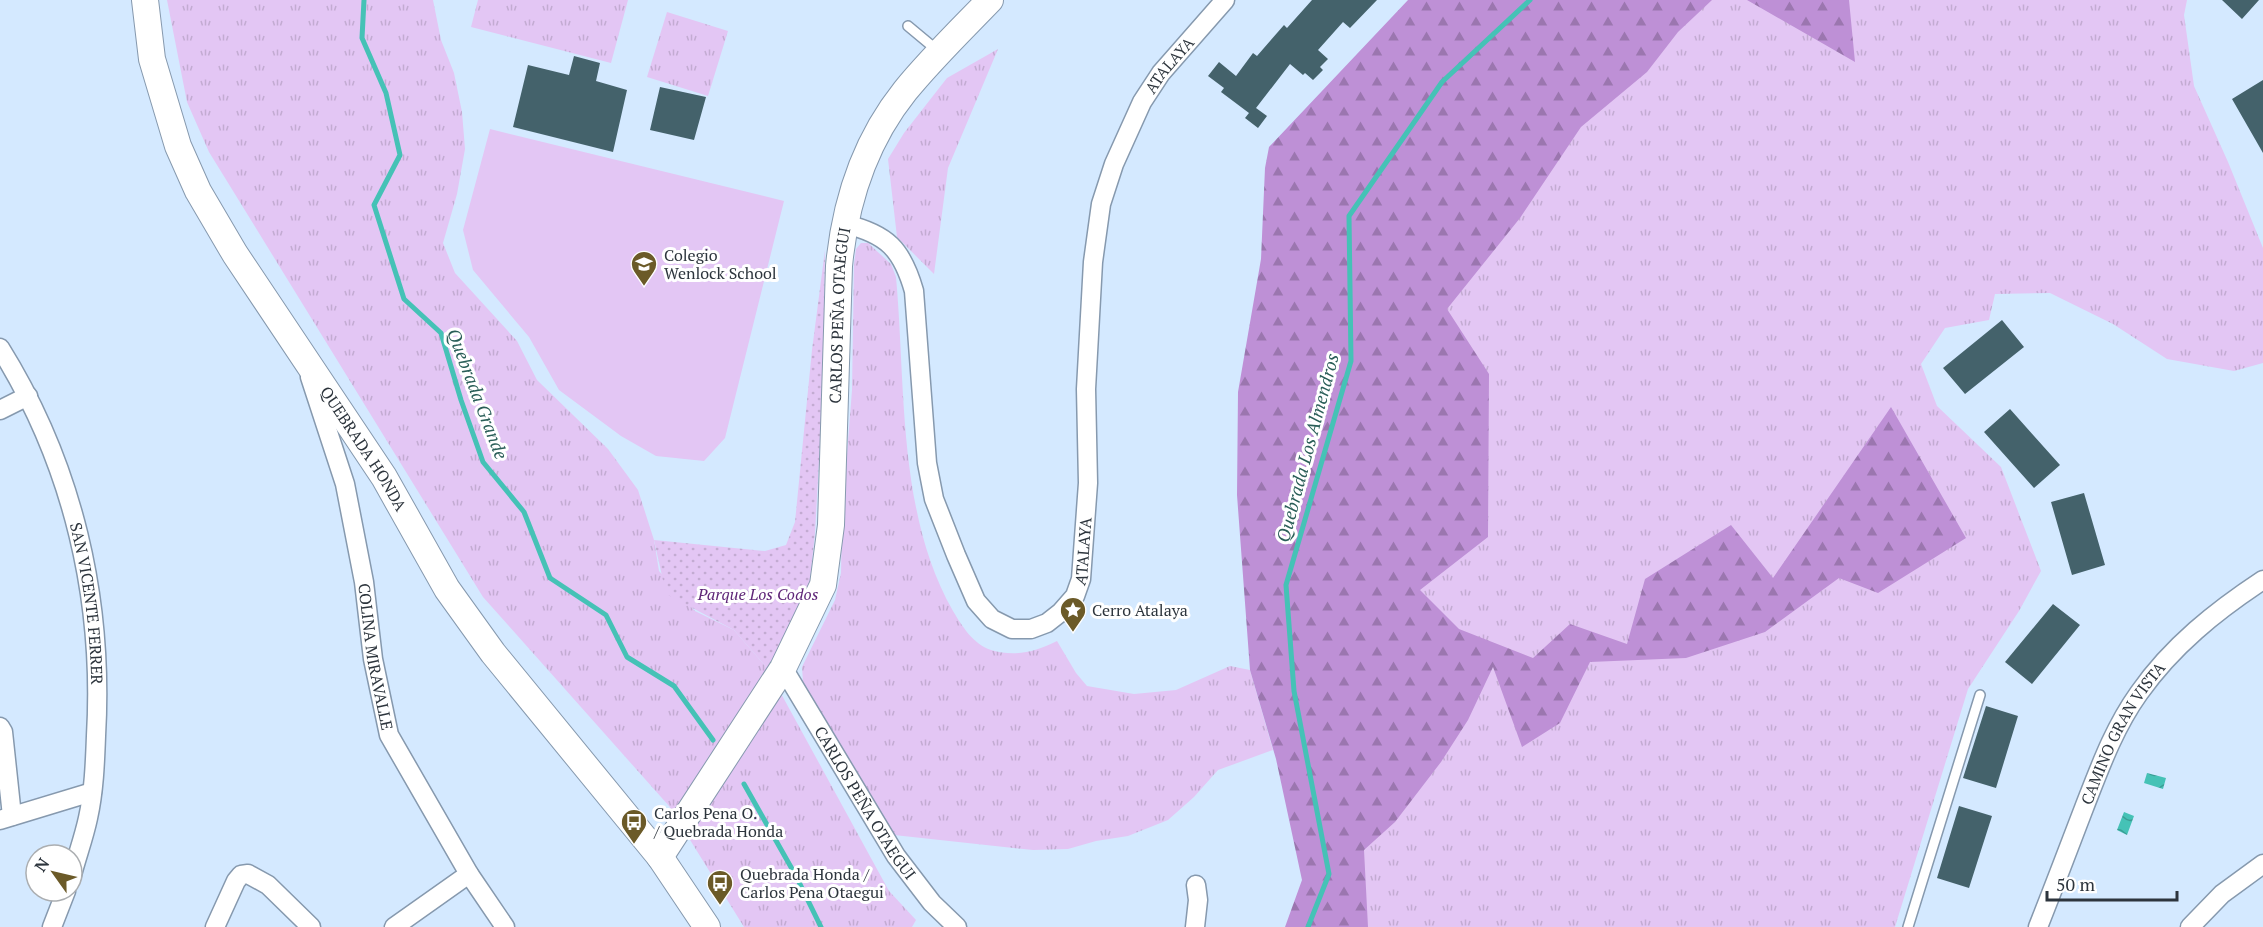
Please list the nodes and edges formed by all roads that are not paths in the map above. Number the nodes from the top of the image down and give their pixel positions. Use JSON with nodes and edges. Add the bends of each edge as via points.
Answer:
{"nodes":[{"id":1,"x":145,"y":0,"type":"edge"},
{"id":2,"x":990,"y":0,"type":"edge"},
{"id":3,"x":1225,"y":0,"type":"edge"},
{"id":4,"x":908,"y":26,"type":"dead end"},
{"id":5,"x":940,"y":52,"type":"junction"},
{"id":6,"x":845,"y":224,"type":"junction"},
{"id":7,"x":0,"y":348,"type":"edge"},
{"id":8,"x":306,"y":360,"type":"junction"},
{"id":9,"x":28,"y":396,"type":"junction"},
{"id":10,"x":0,"y":410,"type":"edge"},
{"id":11,"x":2263,"y":580,"type":"edge"},
{"id":12,"x":783,"y":668,"type":"junction"},
{"id":13,"x":1980,"y":695,"type":"dead end"},
{"id":14,"x":0,"y":727,"type":"edge"},
{"id":15,"x":92,"y":792,"type":"junction"},
{"id":16,"x":6,"y":818,"type":"edge"},
{"id":17,"x":81,"y":843,"type":"edge"},
{"id":18,"x":660,"y":857,"type":"junction"},
{"id":19,"x":2263,"y":864,"type":"edge"},
{"id":20,"x":469,"y":874,"type":"junction"},
{"id":21,"x":1196,"y":885,"type":"dead end"},
{"id":22,"x":61,"y":903,"type":"edge"},
{"id":23,"x":52,"y":927,"type":"edge"},
{"id":24,"x":215,"y":927,"type":"edge"},
{"id":25,"x":311,"y":927,"type":"edge"},
{"id":26,"x":394,"y":927,"type":"edge"},
{"id":27,"x":505,"y":927,"type":"edge"},
{"id":28,"x":707,"y":927,"type":"edge"},
{"id":29,"x":957,"y":927,"type":"edge"},
{"id":30,"x":1195,"y":927,"type":"edge"},
{"id":31,"x":1908,"y":927,"type":"edge"},
{"id":32,"x":2038,"y":927,"type":"edge"},
{"id":33,"x":2190,"y":927,"type":"edge"}],
"edges":[{"from":1,"to":8,"type":"street","name":"QUEBRADA HONDA","via":[[152,59],[182,155],[198,191]]},
{"from":2,"to":5,"type":"street","name":"CARLOS PEÑA OTAEGUI"},
{"from":3,"to":6,"type":"street","name":"ATALAYA","via":[[1161,73],[1142,102],[1101,204],[1086,389],[1088,483],[1081,579],[1075,596],[1047,623],[1031,629],[1012,629],[992,619],[976,601],[934,499],[927,463],[914,291],[907,266],[884,239]]},
{"from":4,"to":5,"type":"lane"},
{"from":5,"to":6,"type":"street","name":"CARLOS PEÑA OTAEGUI","via":[[903,93],[883,124],[862,165]]},
{"from":6,"to":12,"type":"street","name":"CARLOS PEÑA OTAEGUI","via":[[839,266],[831,525],[823,585]]},
{"from":7,"to":9,"type":"street","name":"SAN VICENTE FERRER"},
{"from":8,"to":18,"type":"street","name":"QUEBRADA HONDA","via":[[384,477],[447,589],[493,653]]},
{"from":8,"to":20,"type":"street","name":"COLINA MIRAVALLE","via":[[345,484],[389,735]]},
{"from":9,"to":10,"type":"street"},
{"from":9,"to":15,"type":"street","name":"SAN VICENTE FERRER","via":[[74,513],[91,595],[98,675]]},
{"from":11,"to":32,"type":"street","name":"CAMINO GRAN VISTA","via":[[2193,631],[2156,670],[2128,709],[2109,743]]},
{"from":12,"to":18,"type":"street","name":"CARLOS PEÑA OTAEGUI"},
{"from":12,"to":29,"type":"street","name":"CARLOS PEÑA OTAEGUI","via":[[896,856],[932,903]]},
{"from":13,"to":31,"type":"lane"},
{"from":14,"to":16,"type":"street"},
{"from":15,"to":16,"type":"street"},
{"from":15,"to":17,"type":"street","name":"SAN VICENTE FERRER"},
{"from":18,"to":28,"type":"street"},
{"from":19,"to":33,"type":"street","via":[[2222,894]]},
{"from":20,"to":26,"type":"street"},
{"from":20,"to":27,"type":"street","name":"COLINA MIRAVALLE"},
{"from":21,"to":30,"type":"street"},
{"from":22,"to":23,"type":"street"},
{"from":24,"to":25,"type":"street","via":[[236,881],[248,874],[268,885]]}]}
